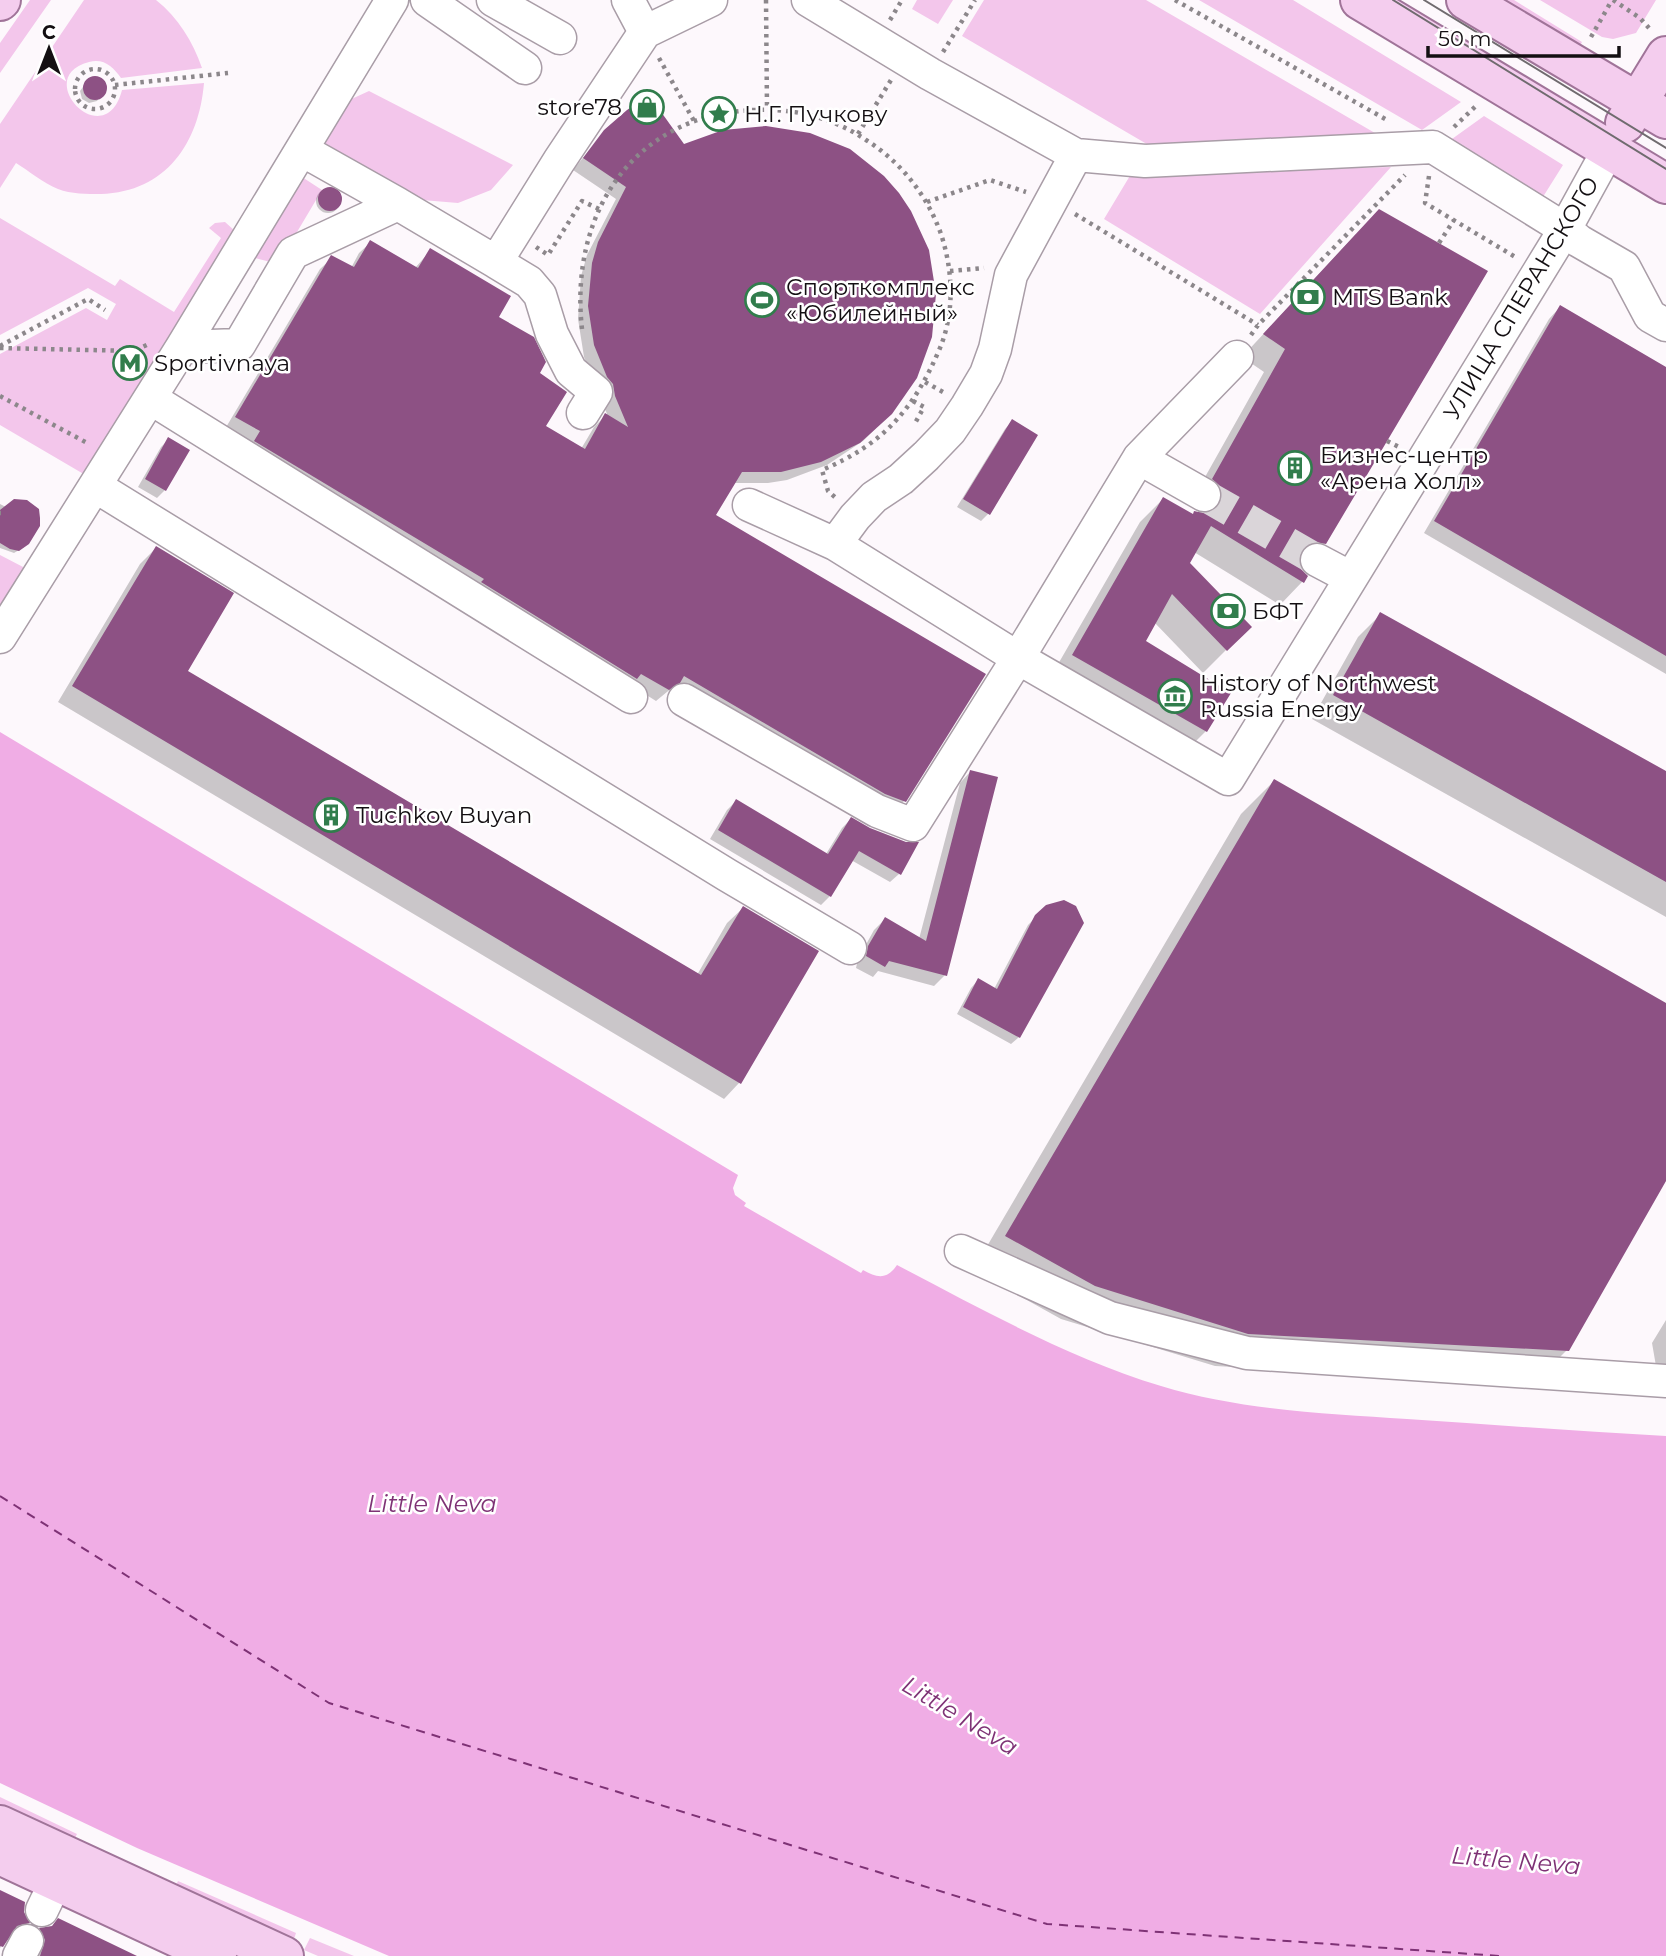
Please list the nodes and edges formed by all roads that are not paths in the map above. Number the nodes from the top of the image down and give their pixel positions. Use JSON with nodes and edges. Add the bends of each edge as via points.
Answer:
{"nodes":[{"id":1,"x":392,"y":0,"type":"edge"},
{"id":2,"x":427,"y":0,"type":"edge"},
{"id":3,"x":493,"y":0,"type":"edge"},
{"id":4,"x":628,"y":0,"type":"edge"},
{"id":5,"x":710,"y":0,"type":"edge"},
{"id":6,"x":808,"y":0,"type":"edge"},
{"id":7,"x":1360,"y":0,"type":"edge"},
{"id":8,"x":1466,"y":0,"type":"edge"},
{"id":9,"x":645,"y":32,"type":"junction"},
{"id":10,"x":560,"y":38,"type":"dead end"},
{"id":11,"x":1657,"y":42,"type":"edge"},
{"id":12,"x":525,"y":68,"type":"dead end"},
{"id":13,"x":1652,"y":111,"type":"edge"},
{"id":14,"x":1609,"y":149,"type":"junction"},
{"id":15,"x":302,"y":150,"type":"junction"},
{"id":16,"x":1076,"y":155,"type":"junction"},
{"id":17,"x":1666,"y":184,"type":"edge"},
{"id":18,"x":398,"y":204,"type":"junction"},
{"id":19,"x":1565,"y":229,"type":"junction"},
{"id":20,"x":496,"y":262,"type":"junction"},
{"id":21,"x":1666,"y":325,"type":"edge"},
{"id":22,"x":190,"y":335,"type":"junction"},
{"id":23,"x":1237,"y":357,"type":"road end"},
{"id":24,"x":150,"y":398,"type":"junction"},
{"id":25,"x":583,"y":413,"type":"dead end"},
{"id":26,"x":1139,"y":458,"type":"junction"},
{"id":27,"x":95,"y":486,"type":"junction"},
{"id":28,"x":1203,"y":495,"type":"tunnel mouth"},
{"id":29,"x":749,"y":505,"type":"dead end"},
{"id":30,"x":835,"y":544,"type":"junction"},
{"id":31,"x":1317,"y":560,"type":"tunnel mouth"},
{"id":32,"x":1351,"y":578,"type":"junction"},
{"id":33,"x":0,"y":637,"type":"edge"},
{"id":34,"x":1018,"y":657,"type":"junction"},
{"id":35,"x":631,"y":696,"type":"dead end"},
{"id":36,"x":684,"y":700,"type":"dead end"},
{"id":37,"x":850,"y":948,"type":"dead end"},
{"id":38,"x":961,"y":1251,"type":"dead end"},
{"id":39,"x":1666,"y":1381,"type":"edge"},
{"id":40,"x":0,"y":1825,"type":"edge"},
{"id":41,"x":0,"y":1855,"type":"edge"},
{"id":42,"x":203,"y":1947,"type":"edge"},
{"id":43,"x":274,"y":1954,"type":"edge"}],
"edges":[{"from":1,"to":15,"type":"street"},
{"from":2,"to":12,"type":"street"},
{"from":3,"to":10,"type":"street"},
{"from":4,"to":9,"type":"street"},
{"from":5,"to":9,"type":"street"},
{"from":6,"to":16,"type":"street"},
{"from":7,"to":14,"type":"main road"},
{"from":8,"to":13,"type":"main road"},
{"from":9,"to":20,"type":"street"},
{"from":11,"to":13,"type":"main road","name":"УЛИЦА СПЕРАНСКОГО"},
{"from":13,"to":14,"type":"main road","name":"УЛИЦА СПЕРАНСКОГО"},
{"from":14,"to":17,"type":"main road"},
{"from":14,"to":19,"type":"street","name":"УЛИЦА СПЕРАНСКОГО"},
{"from":15,"to":18,"type":"street"},
{"from":15,"to":22,"type":"street"},
{"from":16,"to":19,"type":"street","via":[[1145,161],[1433,147]]},
{"from":16,"to":30,"type":"street","via":[[1011,275],[995,349],[967,406],[950,431],[901,479],[874,497]]},
{"from":18,"to":20,"type":"street"},
{"from":18,"to":22,"type":"street","via":[[293,253],[239,345]]},
{"from":19,"to":21,"type":"street","via":[[1624,267],[1650,316]]},
{"from":19,"to":32,"type":"street","name":"УЛИЦА СПЕРАНСКОГО"},
{"from":20,"to":25,"type":"street","via":[[540,295],[552,334],[571,371],[596,392]]},
{"from":22,"to":24,"type":"street"},
{"from":23,"to":26,"type":"street"},
{"from":24,"to":27,"type":"street"},
{"from":24,"to":35,"type":"street"},
{"from":26,"to":28,"type":"street"},
{"from":26,"to":34,"type":"street"},
{"from":27,"to":33,"type":"street"},
{"from":27,"to":37,"type":"street"},
{"from":29,"to":30,"type":"street"},
{"from":30,"to":34,"type":"street"},
{"from":31,"to":32,"type":"street"},
{"from":32,"to":34,"type":"street","name":"УЛИЦА СПЕРАНСКОГО","via":[[1228,779]]},
{"from":34,"to":36,"type":"street","via":[[913,825],[877,811]]},
{"from":38,"to":39,"type":"street","via":[[1110,1318],[1247,1353]]},
{"from":40,"to":42,"type":"main road"},
{"from":41,"to":42,"type":"main road","via":[[49,1896]]},
{"from":42,"to":43,"type":"main road"}]}
